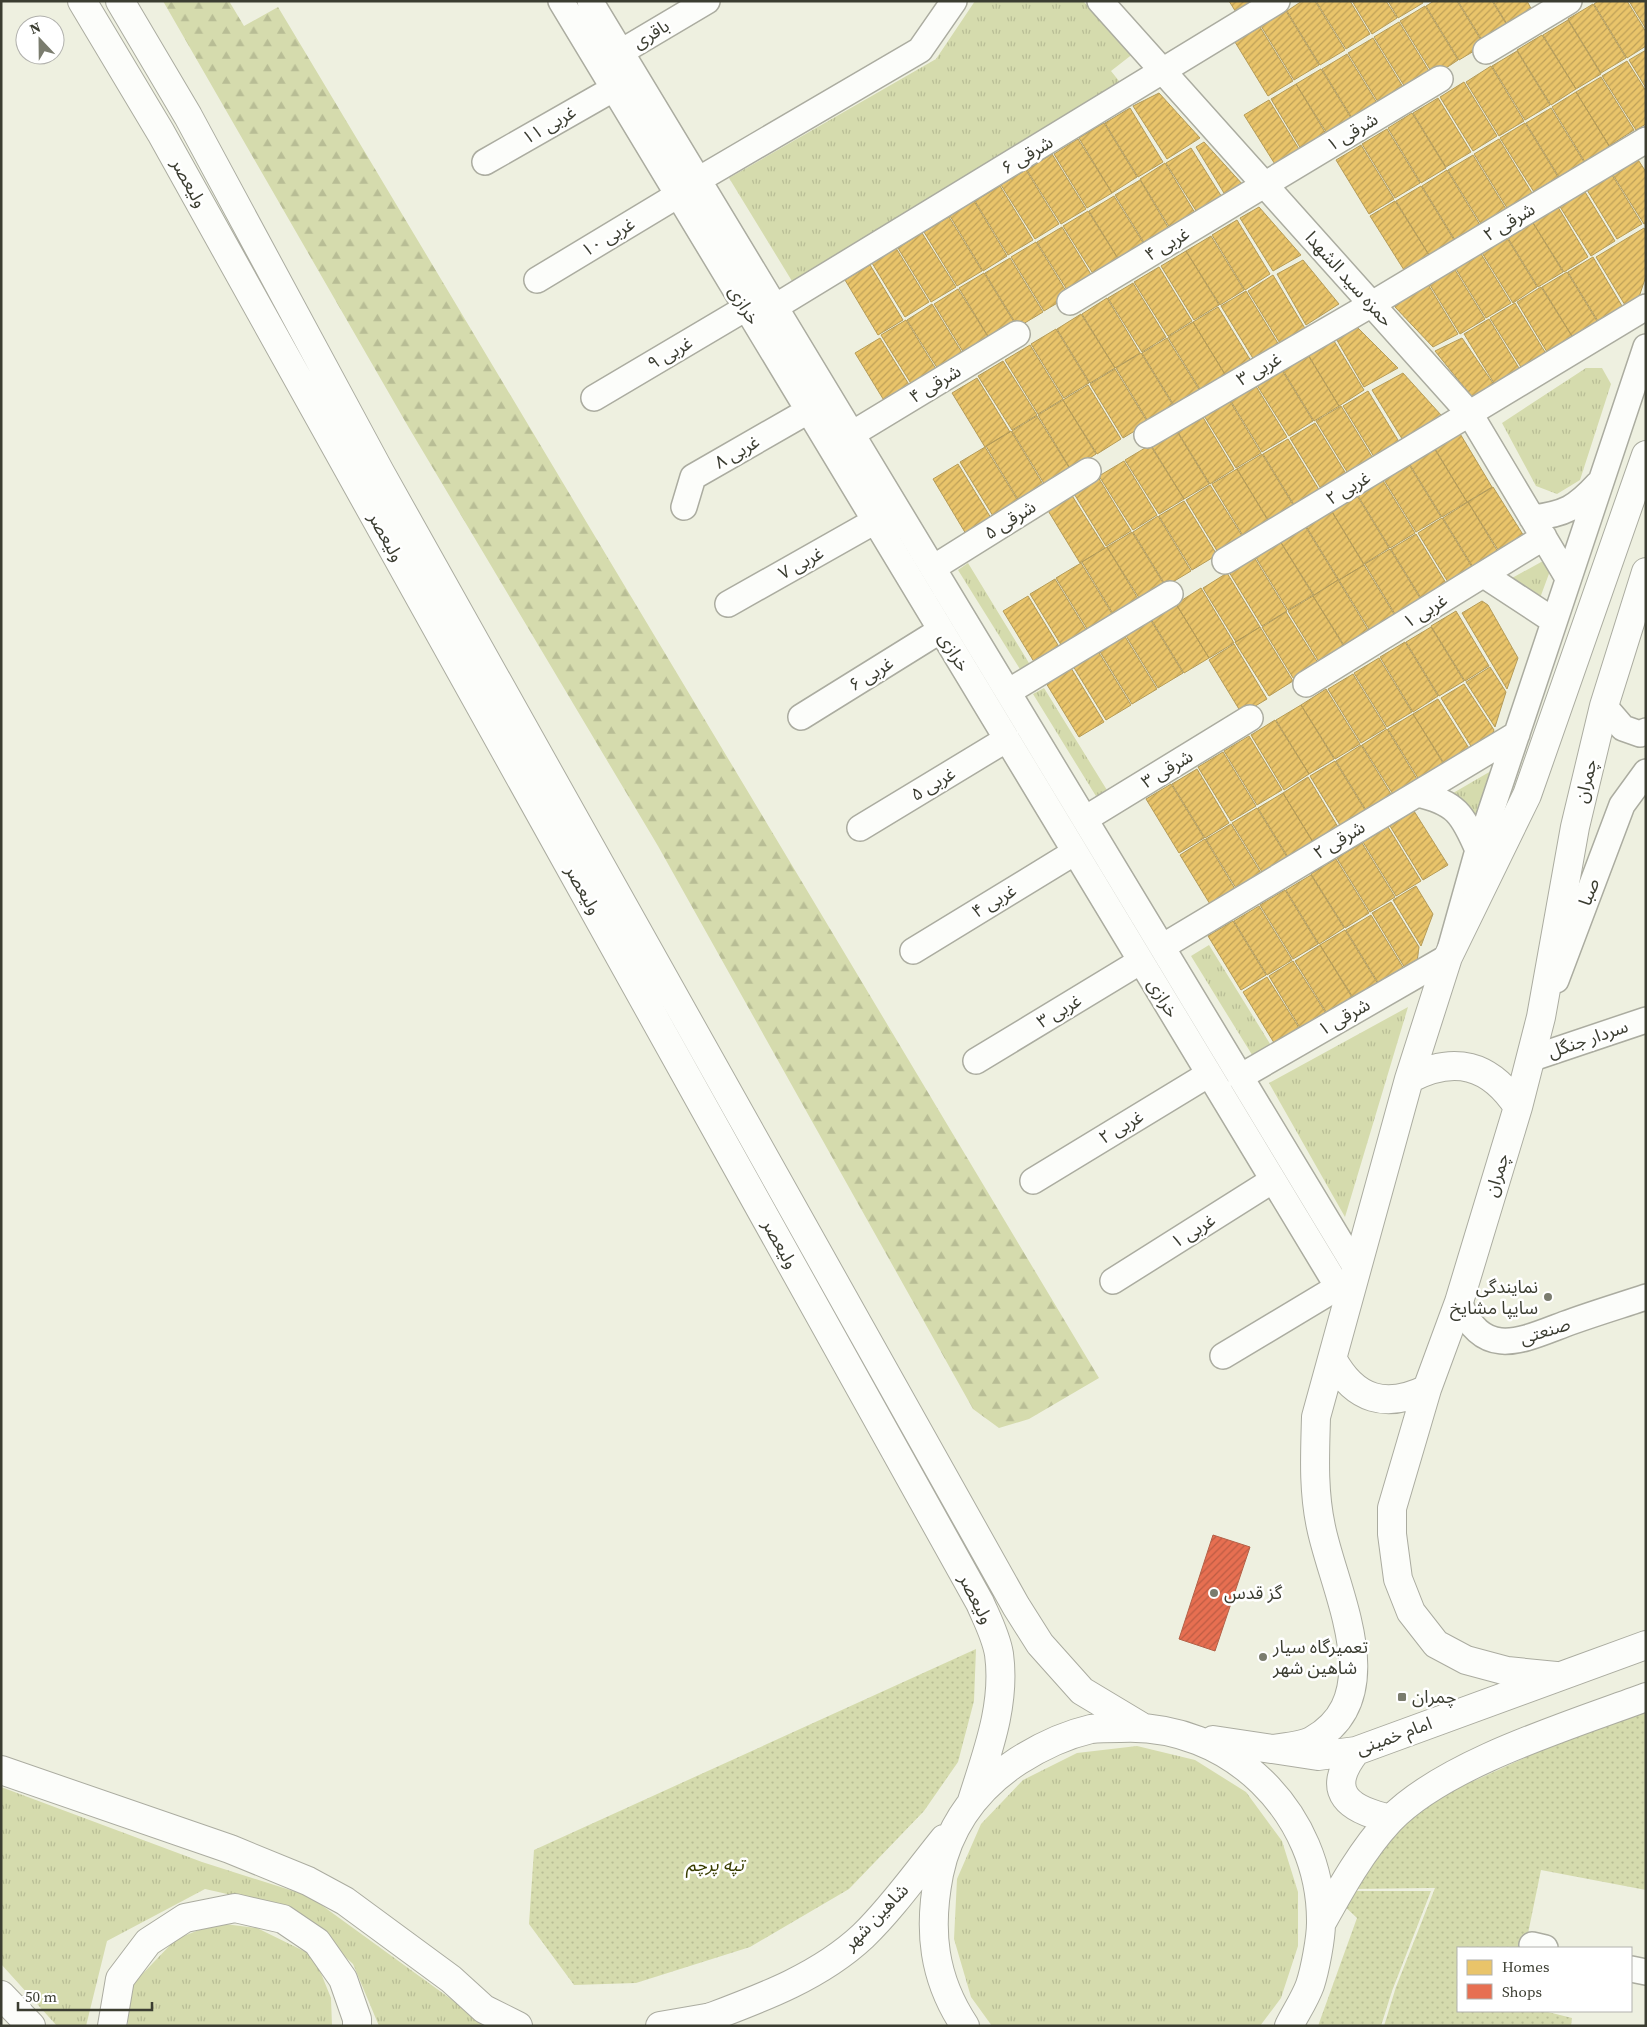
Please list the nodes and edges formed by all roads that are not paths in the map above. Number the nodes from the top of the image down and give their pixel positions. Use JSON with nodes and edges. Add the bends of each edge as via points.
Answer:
{"nodes":[{"id":1,"x":82,"y":1,"type":"edge"},
{"id":2,"x":120,"y":1,"type":"edge"},
{"id":3,"x":560,"y":1,"type":"edge"},
{"id":4,"x":590,"y":1,"type":"edge"},
{"id":5,"x":707,"y":1,"type":"edge"},
{"id":6,"x":954,"y":1,"type":"edge"},
{"id":7,"x":1100,"y":1,"type":"edge"},
{"id":8,"x":1277,"y":1,"type":"edge"},
{"id":9,"x":1568,"y":1,"type":"edge"},
{"id":10,"x":1486,"y":51,"type":"dead end"},
{"id":11,"x":621,"y":52,"type":"junction"},
{"id":12,"x":1163,"y":72,"type":"junction"},
{"id":13,"x":1440,"y":79,"type":"dead end"},
{"id":14,"x":613,"y":88,"type":"junction"},
{"id":15,"x":1646,"y":140,"type":"edge"},
{"id":16,"x":485,"y":162,"type":"dead end"},
{"id":17,"x":698,"y":180,"type":"junction"},
{"id":18,"x":1265,"y":185,"type":"junction"},
{"id":19,"x":678,"y":195,"type":"junction"},
{"id":20,"x":537,"y":280,"type":"dead end"},
{"id":21,"x":1070,"y":302,"type":"dead end"},
{"id":22,"x":1372,"y":304,"type":"junction"},
{"id":23,"x":775,"y":307,"type":"junction"},
{"id":24,"x":1646,"y":307,"type":"edge"},
{"id":25,"x":746,"y":308,"type":"junction"},
{"id":26,"x":1018,"y":334,"type":"dead end"},
{"id":27,"x":1646,"y":347,"type":"edge"},
{"id":28,"x":815,"y":372,"type":"junction"},
{"id":29,"x":793,"y":386,"type":"junction"},
{"id":30,"x":594,"y":398,"type":"dead end"},
{"id":31,"x":808,"y":411,"type":"junction"},
{"id":32,"x":1470,"y":414,"type":"junction"},
{"id":33,"x":852,"y":434,"type":"junction"},
{"id":34,"x":1147,"y":434,"type":"dead end"},
{"id":35,"x":1646,"y":455,"type":"edge"},
{"id":36,"x":1088,"y":472,"type":"dead end"},
{"id":37,"x":1601,"y":482,"type":"junction"},
{"id":38,"x":684,"y":507,"type":"dead end"},
{"id":39,"x":875,"y":522,"type":"junction"},
{"id":40,"x":1538,"y":528,"type":"junction"},
{"id":41,"x":1225,"y":561,"type":"dead end"},
{"id":42,"x":933,"y":568,"type":"junction"},
{"id":43,"x":1646,"y":572,"type":"edge"},
{"id":44,"x":1484,"y":575,"type":"junction"},
{"id":45,"x":1568,"y":578,"type":"junction"},
{"id":46,"x":1170,"y":594,"type":"dead end"},
{"id":47,"x":728,"y":604,"type":"dead end"},
{"id":48,"x":1554,"y":621,"type":"junction"},
{"id":49,"x":969,"y":628,"type":"junction"},
{"id":50,"x":944,"y":636,"type":"junction"},
{"id":51,"x":1306,"y":684,"type":"dead end"},
{"id":52,"x":1008,"y":692,"type":"junction"},
{"id":53,"x":1604,"y":706,"type":"junction"},
{"id":54,"x":801,"y":717,"type":"dead end"},
{"id":55,"x":1250,"y":718,"type":"dead end"},
{"id":56,"x":1646,"y":732,"type":"edge"},
{"id":57,"x":1517,"y":734,"type":"junction"},
{"id":58,"x":1007,"y":739,"type":"junction"},
{"id":59,"x":1646,"y":772,"type":"edge"},
{"id":60,"x":1417,"y":794,"type":"junction"},
{"id":61,"x":1085,"y":819,"type":"junction"},
{"id":62,"x":860,"y":828,"type":"dead end"},
{"id":63,"x":1478,"y":850,"type":"junction"},
{"id":64,"x":1075,"y":852,"type":"junction"},
{"id":65,"x":1162,"y":947,"type":"junction"},
{"id":66,"x":913,"y":951,"type":"dead end"},
{"id":67,"x":1448,"y":957,"type":"junction"},
{"id":68,"x":1141,"y":961,"type":"junction"},
{"id":69,"x":1541,"y":1017,"type":"junction"},
{"id":70,"x":1646,"y":1020,"type":"edge"},
{"id":71,"x":1530,"y":1059,"type":"junction"},
{"id":72,"x":976,"y":1061,"type":"dead end"},
{"id":73,"x":1209,"y":1074,"type":"junction"},
{"id":74,"x":1240,"y":1076,"type":"junction"},
{"id":75,"x":1408,"y":1080,"type":"junction"},
{"id":76,"x":1518,"y":1107,"type":"junction"},
{"id":77,"x":1273,"y":1180,"type":"junction"},
{"id":78,"x":1033,"y":1181,"type":"dead end"},
{"id":79,"x":1113,"y":1282,"type":"dead end"},
{"id":80,"x":1347,"y":1286,"type":"junction"},
{"id":81,"x":1646,"y":1297,"type":"edge"},
{"id":82,"x":1459,"y":1302,"type":"junction"},
{"id":83,"x":1223,"y":1356,"type":"dead end"},
{"id":84,"x":1333,"y":1360,"type":"junction"},
{"id":85,"x":1427,"y":1389,"type":"junction"},
{"id":86,"x":1646,"y":1645,"type":"edge"},
{"id":87,"x":1556,"y":1676,"type":"junction"},
{"id":88,"x":1646,"y":1697,"type":"edge"},
{"id":89,"x":1142,"y":1727,"type":"junction"},
{"id":90,"x":1192,"y":1737,"type":"junction"},
{"id":91,"x":1272,"y":1749,"type":"junction"},
{"id":92,"x":1356,"y":1751,"type":"junction"},
{"id":93,"x":1,"y":1770,"type":"edge"},
{"id":94,"x":966,"y":1809,"type":"junction"},
{"id":95,"x":1391,"y":1819,"type":"junction"},
{"id":96,"x":1321,"y":1924,"type":"junction"},
{"id":97,"x":1632,"y":1969,"type":"edge"},
{"id":98,"x":1646,"y":1972,"type":"edge"},
{"id":99,"x":1310,"y":1984,"type":"junction"},
{"id":100,"x":1,"y":1995,"type":"edge"},
{"id":101,"x":700,"y":2021,"type":"edge"},
{"id":102,"x":31,"y":2026,"type":"edge"},
{"id":103,"x":112,"y":2026,"type":"edge"},
{"id":104,"x":357,"y":2026,"type":"edge"},
{"id":105,"x":518,"y":2026,"type":"edge"},
{"id":106,"x":660,"y":2026,"type":"edge"},
{"id":107,"x":965,"y":2026,"type":"edge"},
{"id":108,"x":1289,"y":2026,"type":"edge"},
{"id":109,"x":1301,"y":2026,"type":"edge"}],
"edges":[{"from":1,"to":94,"type":"main road","name":"ولیعصر","via":[[161,133],[980,1603],[999,1653],[1000,1684],[992,1736]]},
{"from":2,"to":89,"type":"main road","name":"ولیعصر","via":[[188,116],[380,472],[1016,1606],[1040,1644],[1082,1691]]},
{"from":3,"to":14,"type":"street","name":"خرازی"},
{"from":4,"to":11,"type":"street","name":"خرازی"},
{"from":5,"to":11,"type":"street","name":"باقری"},
{"from":6,"to":17,"type":"street","via":[[920,50]]},
{"from":7,"to":12,"type":"street","name":"حمزه سید الشهدا"},
{"from":8,"to":12,"type":"street","name":"۶ شرقی"},
{"from":9,"to":10,"type":"street"},
{"from":11,"to":17,"type":"street","name":"خرازی"},
{"from":12,"to":18,"type":"street","name":"حمزه سید الشهدا"},
{"from":12,"to":23,"type":"street","name":"۶ شرقی"},
{"from":13,"to":18,"type":"street","name":"۱ شرقی"},
{"from":14,"to":16,"type":"street","name":"۱۱ غربی"},
{"from":14,"to":19,"type":"street","name":"خرازی"},
{"from":15,"to":22,"type":"street","name":"۲ شرقی"},
{"from":17,"to":23,"type":"street","name":"خرازی"},
{"from":18,"to":21,"type":"street","name":"۴ غربی"},
{"from":18,"to":22,"type":"street","name":"حمزه سید الشهدا"},
{"from":19,"to":20,"type":"street","name":"۱۰ غربی"},
{"from":19,"to":25,"type":"street","name":"خرازی"},
{"from":22,"to":32,"type":"street","name":"حمزه سید الشهدا"},
{"from":22,"to":34,"type":"street","name":"۳ غربی"},
{"from":23,"to":28,"type":"street","name":"خرازی"},
{"from":24,"to":32,"type":"street","name":"۲ غربی"},
{"from":25,"to":29,"type":"street","name":"خرازی"},
{"from":25,"to":30,"type":"street","name":"۹ غربی"},
{"from":26,"to":33,"type":"street","name":"۴ شرقی"},
{"from":27,"to":37,"type":"street"},
{"from":28,"to":29,"type":"street"},
{"from":28,"to":33,"type":"street","name":"خرازی"},
{"from":29,"to":31,"type":"street","name":"خرازی"},
{"from":31,"to":38,"type":"street","name":"۸ غربی","via":[[692,477]]},
{"from":31,"to":39,"type":"street","name":"خرازی"},
{"from":32,"to":40,"type":"street","name":"حمزه سید الشهدا"},
{"from":32,"to":41,"type":"street","name":"۲ غربی"},
{"from":33,"to":42,"type":"street","name":"خرازی"},
{"from":35,"to":67,"type":"main road","via":[[1527,795]]},
{"from":36,"to":42,"type":"street","name":"۵ شرقی"},
{"from":37,"to":40,"type":"street","via":[[1580,504]]},
{"from":37,"to":45,"type":"street"},
{"from":39,"to":47,"type":"street","name":"۷ غربی"},
{"from":39,"to":50,"type":"street","name":"خرازی"},
{"from":40,"to":44,"type":"street","name":"۱ غربی"},
{"from":40,"to":45,"type":"street","name":"حمزه سید الشهدا"},
{"from":42,"to":49,"type":"street","name":"خرازی"},
{"from":43,"to":53,"type":"main road","name":"چمران"},
{"from":44,"to":48,"type":"street"},
{"from":44,"to":51,"type":"street","name":"۱ غربی"},
{"from":45,"to":48,"type":"street"},
{"from":46,"to":52,"type":"street"},
{"from":48,"to":57,"type":"street"},
{"from":49,"to":50,"type":"street","name":"۶ غربی"},
{"from":49,"to":52,"type":"street","name":"خرازی"},
{"from":50,"to":54,"type":"street","name":"۶ غربی"},
{"from":50,"to":58,"type":"street","name":"خرازی"},
{"from":52,"to":61,"type":"street","name":"خرازی"},
{"from":53,"to":56,"type":"street","via":[[1623,728],[1640,734]]},
{"from":53,"to":69,"type":"main road","name":"چمران","via":[[1575,827]]},
{"from":55,"to":61,"type":"street","name":"۳ شرقی"},
{"from":57,"to":60,"type":"street","name":"۲ شرقی"},
{"from":57,"to":63,"type":"street"},
{"from":58,"to":62,"type":"street","name":"۵ غربی"},
{"from":58,"to":64,"type":"street","name":"خرازی"},
{"from":59,"to":69,"type":"street","name":"صبا","via":[[1622,805]]},
{"from":60,"to":63,"type":"street","via":[[1437,798],[1464,818]]},
{"from":60,"to":65,"type":"street","name":"۲ شرقی"},
{"from":61,"to":65,"type":"street","name":"خرازی"},
{"from":63,"to":67,"type":"street"},
{"from":64,"to":66,"type":"street","name":"۴ غربی"},
{"from":64,"to":68,"type":"street","name":"خرازی"},
{"from":65,"to":74,"type":"street","name":"خرازی"},
{"from":67,"to":74,"type":"street","name":"۱ شرقی"},
{"from":67,"to":75,"type":"main road"},
{"from":68,"to":72,"type":"street","name":"۳ غربی"},
{"from":68,"to":73,"type":"street","name":"خرازی"},
{"from":69,"to":71,"type":"main road","name":"چمران"},
{"from":70,"to":71,"type":"street","name":"سردار جنگل"},
{"from":71,"to":76,"type":"main road","name":"چمران"},
{"from":73,"to":77,"type":"street","name":"خرازی"},
{"from":73,"to":78,"type":"street","name":"۲ غربی"},
{"from":74,"to":80,"type":"street","name":"خرازی"},
{"from":75,"to":76,"type":"main road","via":[[1427,1069],[1441,1066],[1470,1067],[1500,1084]]},
{"from":75,"to":80,"type":"main road"},
{"from":76,"to":82,"type":"main road","name":"چمران"},
{"from":77,"to":79,"type":"street","name":"۱ غربی"},
{"from":77,"to":80,"type":"street","name":"خرازی"},
{"from":80,"to":83,"type":"street"},
{"from":80,"to":84,"type":"main road"},
{"from":81,"to":82,"type":"street","name":"صنعتی","via":[[1538,1336],[1506,1342],[1492,1339],[1478,1330],[1466,1318]]},
{"from":82,"to":85,"type":"main road","name":"چمران"},
{"from":84,"to":85,"type":"main road","via":[[1342,1376],[1356,1389],[1373,1397],[1410,1398]]},
{"from":84,"to":91,"type":"main road","via":[[1316,1417],[1314,1474],[1321,1527],[1354,1654],[1353,1685],[1346,1706],[1331,1726],[1312,1741]]},
{"from":85,"to":87,"type":"main road","name":"چمران","via":[[1392,1508],[1398,1579],[1411,1612],[1436,1644],[1466,1660],[1507,1671]]},
{"from":86,"to":87,"type":"main road","name":"امام خمینی"},
{"from":87,"to":92,"type":"main road","name":"امام خمینی"},
{"from":88,"to":95,"type":"main road","via":[[1527,1741],[1468,1768],[1428,1790]]},
{"from":89,"to":90,"type":"main road"},
{"from":89,"to":94,"type":"main road","name":"شاهین شهر","via":[[1091,1729],[1043,1745],[1000,1773]]},
{"from":90,"to":91,"type":"main road","name":"امام خمینی"},
{"from":90,"to":96,"type":"main road","via":[[1235,1759],[1272,1790],[1299,1830],[1316,1876]]},
{"from":91,"to":92,"type":"main road","name":"امام خمینی","via":[[1318,1756]]},
{"from":92,"to":95,"type":"main road","via":[[1346,1764],[1341,1780],[1348,1801],[1367,1814]]},
{"from":93,"to":105,"type":"main road","via":[[230,1849],[308,1881],[345,1901],[451,1979],[484,2009]]},
{"from":94,"to":101,"type":"main road","name":"شاهین شهر","via":[[863,1936],[830,1962],[788,1986]]},
{"from":94,"to":107,"type":"main road","via":[[943,1856],[933,1906],[935,1956],[951,2004]]},
{"from":95,"to":96,"type":"main road","via":[[1341,1887]]},
{"from":96,"to":99,"type":"main road"},
{"from":97,"to":98,"type":"street"},
{"from":99,"to":108,"type":"main road"},
{"from":99,"to":109,"type":"main road"},
{"from":100,"to":102,"type":"main road"},
{"from":101,"to":106,"type":"main road","name":"شاهین شهر"},
{"from":103,"to":104,"type":"main road","via":[[120,1979],[148,1942],[185,1918],[235,1908],[283,1919],[317,1942],[343,1979]]}]}
